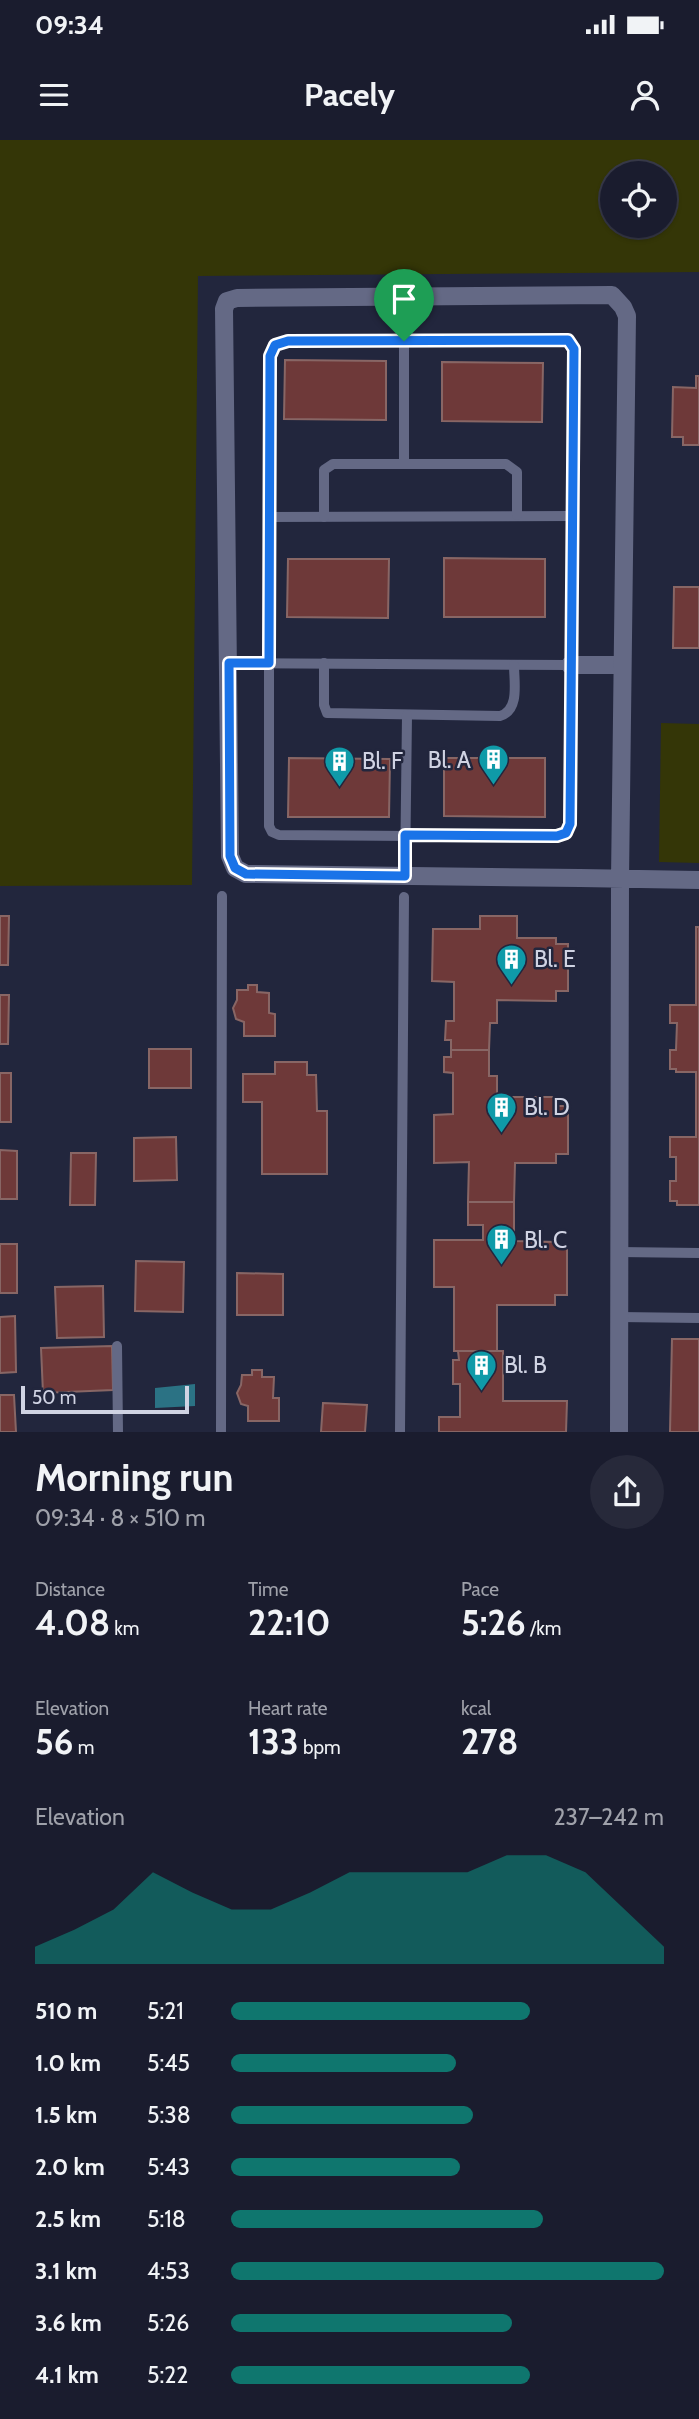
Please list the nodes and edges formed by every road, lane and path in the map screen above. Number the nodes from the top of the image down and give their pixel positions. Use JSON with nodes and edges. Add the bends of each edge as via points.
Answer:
{"nodes":[{"id":1,"x":404,"y":297,"type":"junction"},
{"id":2,"x":404,"y":341,"type":"junction"},
{"id":3,"x":404,"y":463,"type":"junction"},
{"id":4,"x":517,"y":515,"type":"junction"},
{"id":5,"x":572,"y":516,"type":"junction"},
{"id":6,"x":269,"y":517,"type":"junction"},
{"id":7,"x":324,"y":517,"type":"junction"},
{"id":8,"x":229,"y":663,"type":"junction"},
{"id":9,"x":269,"y":663,"type":"junction"},
{"id":10,"x":324,"y":663,"type":"junction"},
{"id":11,"x":514,"y":665,"type":"junction"},
{"id":12,"x":570,"y":665,"type":"junction"},
{"id":13,"x":622,"y":665,"type":"junction"},
{"id":14,"x":407,"y":715,"type":"junction"},
{"id":15,"x":405,"y":835,"type":"junction"},
{"id":16,"x":405,"y":876,"type":"junction"},
{"id":17,"x":620,"y":879,"type":"junction"},
{"id":18,"x":699,"y":880,"type":"edge"},
{"id":19,"x":222,"y":896,"type":"dead end"},
{"id":20,"x":404,"y":897,"type":"dead end"},
{"id":21,"x":619,"y":1252,"type":"junction"},
{"id":22,"x":699,"y":1253,"type":"edge"},
{"id":23,"x":619,"y":1317,"type":"junction"},
{"id":24,"x":699,"y":1318,"type":"edge"},
{"id":25,"x":117,"y":1346,"type":"dead end"},
{"id":26,"x":118,"y":1432,"type":"edge"},
{"id":27,"x":221,"y":1432,"type":"edge"},
{"id":28,"x":400,"y":1432,"type":"edge"},
{"id":29,"x":619,"y":1432,"type":"edge"}],
"edges":[{"from":1,"to":2,"type":"lane"},
{"from":1,"to":8,"type":"street","via":[[227,301]]},
{"from":1,"to":13,"type":"street","via":[[612,295],[623,307],[628,316]]},
{"from":2,"to":3,"type":"lane"},
{"from":2,"to":5,"type":"lane","via":[[568,340],[574,349]]},
{"from":2,"to":6,"type":"lane","via":[[288,341],[275,345],[270,356]]},
{"from":3,"to":4,"type":"lane","via":[[506,464],[517,472]]},
{"from":3,"to":7,"type":"lane","via":[[333,464],[324,470]]},
{"from":4,"to":5,"type":"lane"},
{"from":4,"to":7,"type":"lane"},
{"from":5,"to":12,"type":"lane"},
{"from":6,"to":7,"type":"lane"},
{"from":6,"to":9,"type":"lane"},
{"from":8,"to":9,"type":"lane"},
{"from":8,"to":16,"type":"street","via":[[230,856],[235,868],[246,874]]},
{"from":9,"to":10,"type":"lane"},
{"from":9,"to":15,"type":"lane","via":[[272,832]]},
{"from":10,"to":11,"type":"lane"},
{"from":10,"to":14,"type":"lane","via":[[327,713]]},
{"from":11,"to":12,"type":"lane"},
{"from":11,"to":14,"type":"lane","via":[[514,706],[509,713]]},
{"from":12,"to":13,"type":"street"},
{"from":12,"to":15,"type":"lane","via":[[570,824],[566,833]]},
{"from":13,"to":17,"type":"street"},
{"from":14,"to":15,"type":"lane"},
{"from":15,"to":16,"type":"lane"},
{"from":16,"to":17,"type":"street"},
{"from":17,"to":18,"type":"street"},
{"from":17,"to":21,"type":"street"},
{"from":19,"to":27,"type":"lane"},
{"from":20,"to":28,"type":"lane"},
{"from":21,"to":22,"type":"lane"},
{"from":21,"to":23,"type":"street"},
{"from":23,"to":24,"type":"lane"},
{"from":23,"to":29,"type":"street"},
{"from":25,"to":26,"type":"lane"}]}
